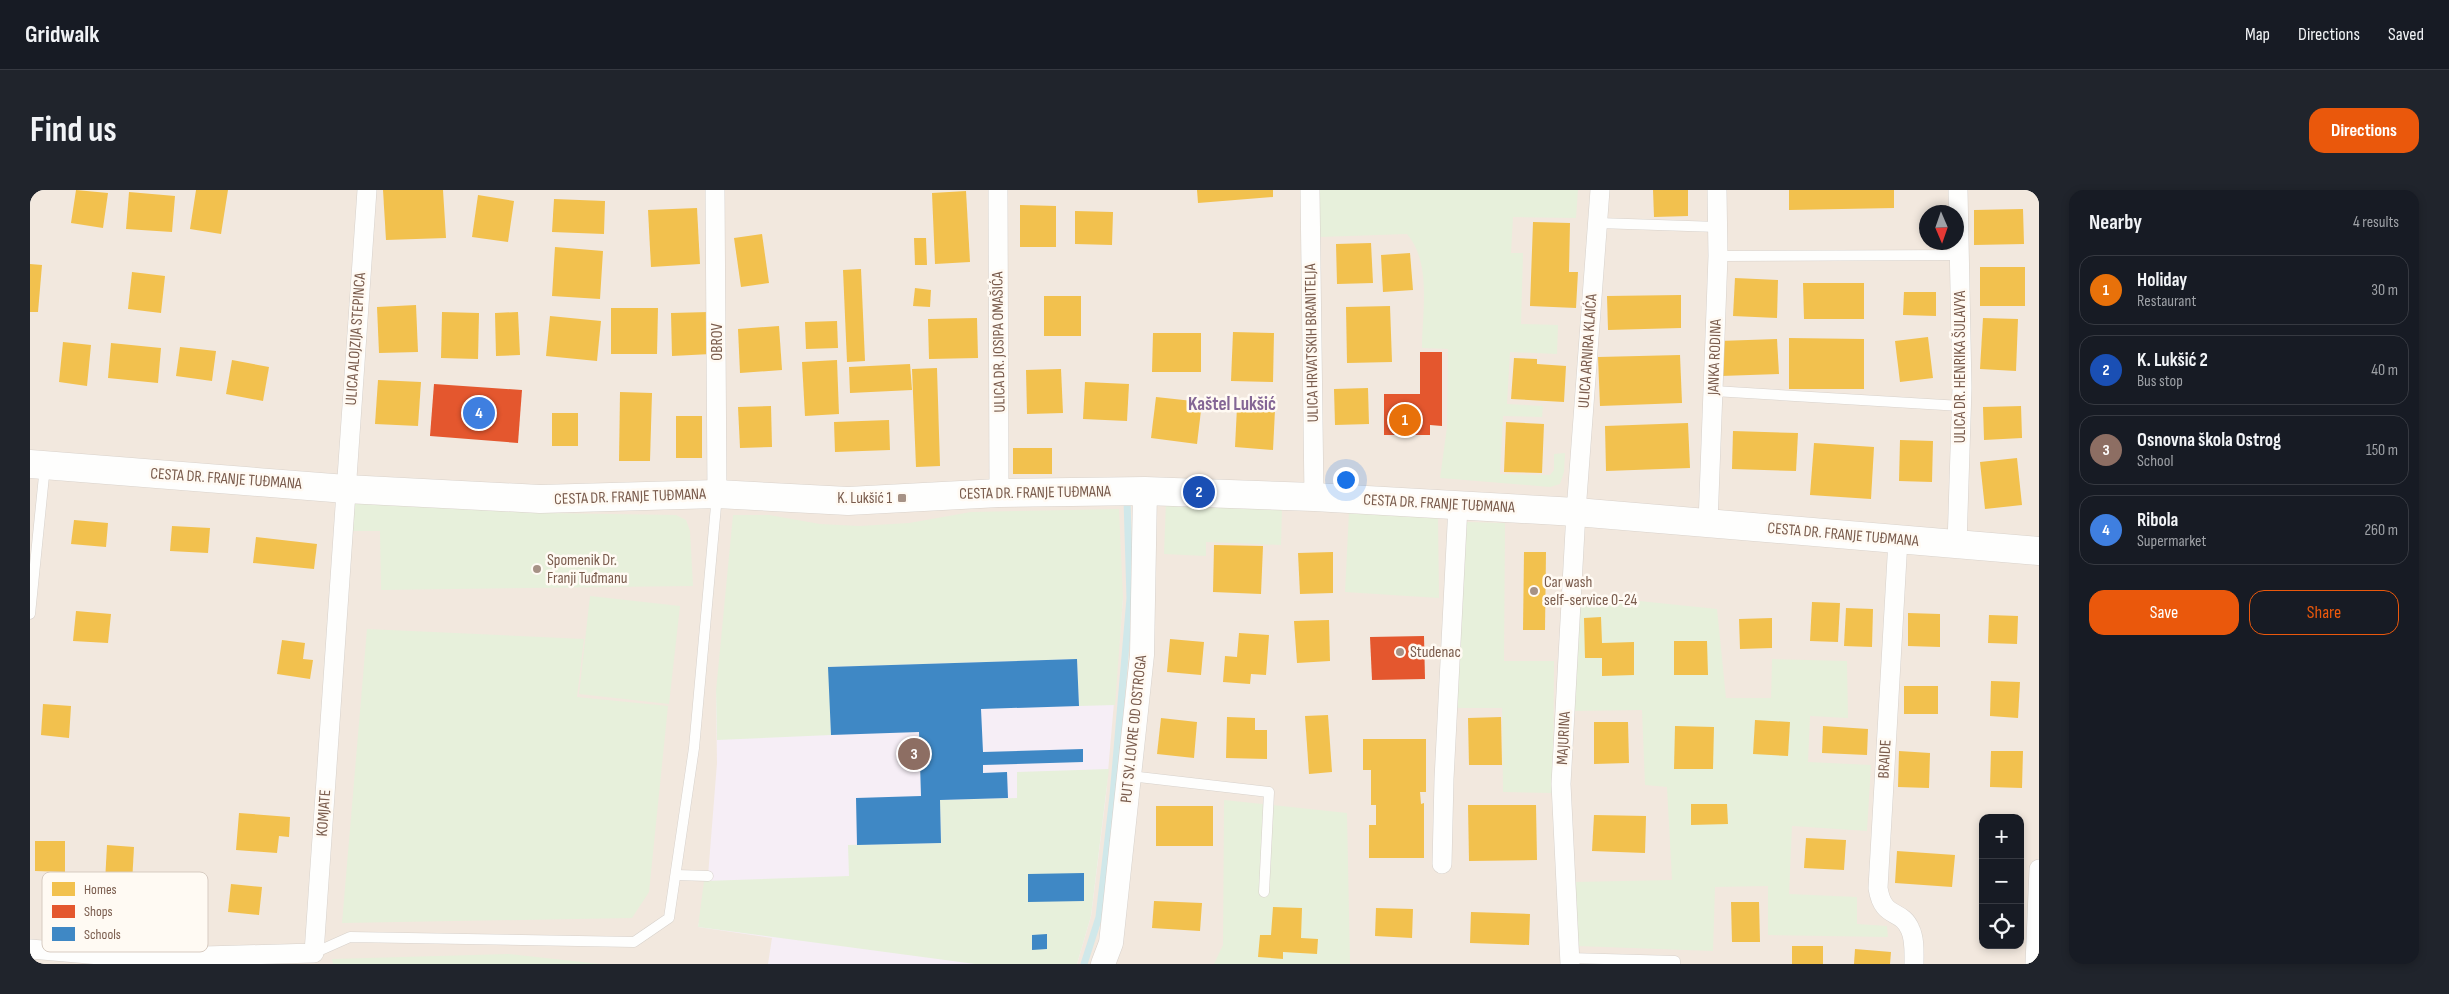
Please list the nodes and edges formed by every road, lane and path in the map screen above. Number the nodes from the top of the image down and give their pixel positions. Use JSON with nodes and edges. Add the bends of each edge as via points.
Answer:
{"nodes":[{"id":1,"x":367,"y":190,"type":"edge"},
{"id":2,"x":715,"y":190,"type":"edge"},
{"id":3,"x":998,"y":190,"type":"edge"},
{"id":4,"x":1310,"y":190,"type":"edge"},
{"id":5,"x":1600,"y":190,"type":"edge"},
{"id":6,"x":1717,"y":190,"type":"edge"},
{"id":7,"x":1958,"y":190,"type":"edge"},
{"id":8,"x":1598,"y":223,"type":"junction"},
{"id":9,"x":1718,"y":227,"type":"junction"},
{"id":10,"x":1959,"y":255,"type":"junction"},
{"id":11,"x":1718,"y":256,"type":"junction"},
{"id":12,"x":1714,"y":391,"type":"junction"},
{"id":13,"x":1961,"y":406,"type":"junction"},
{"id":14,"x":37,"y":465,"type":"edge"},
{"id":15,"x":346,"y":489,"type":"junction"},
{"id":16,"x":1144,"y":491,"type":"junction"},
{"id":17,"x":999,"y":493,"type":"junction"},
{"id":18,"x":717,"y":494,"type":"junction"},
{"id":19,"x":1314,"y":497,"type":"junction"},
{"id":20,"x":1458,"y":506,"type":"junction"},
{"id":21,"x":1576,"y":512,"type":"junction"},
{"id":22,"x":1708,"y":524,"type":"junction"},
{"id":23,"x":1898,"y":540,"type":"junction"},
{"id":24,"x":1957,"y":545,"type":"junction"},
{"id":25,"x":2039,"y":551,"type":"edge"},
{"id":26,"x":30,"y":614,"type":"edge"},
{"id":27,"x":1130,"y":776,"type":"junction"},
{"id":28,"x":1442,"y":864,"type":"dead end"},
{"id":29,"x":2039,"y":869,"type":"edge"},
{"id":30,"x":676,"y":875,"type":"junction"},
{"id":31,"x":708,"y":876,"type":"dead end"},
{"id":32,"x":1264,"y":892,"type":"dead end"},
{"id":33,"x":56,"y":952,"type":"edge"},
{"id":34,"x":317,"y":958,"type":"edge"},
{"id":35,"x":135,"y":961,"type":"edge"},
{"id":36,"x":1569,"y":961,"type":"edge"},
{"id":37,"x":1103,"y":964,"type":"edge"},
{"id":38,"x":1675,"y":964,"type":"edge"},
{"id":39,"x":1914,"y":964,"type":"edge"},
{"id":40,"x":2035,"y":964,"type":"edge"}],
"edges":[{"from":1,"to":15,"type":"street","name":"ULICA ALOJZIJA STEPINCA"},
{"from":2,"to":18,"type":"street","name":"OBROV"},
{"from":3,"to":17,"type":"street","name":"ULICA DR. JOSIPA OMAŠIĆA"},
{"from":4,"to":19,"type":"street","name":"ULICA HRVATSKIH BRANITELJA"},
{"from":5,"to":8,"type":"street","name":"ULICA ARNIRA KLAIĆA"},
{"from":6,"to":9,"type":"street","name":"JANKA RODINA"},
{"from":7,"to":10,"type":"street","name":"ULICA DR. HENRIKA ŠULAVYA"},
{"from":8,"to":9,"type":"lane"},
{"from":8,"to":21,"type":"street","name":"ULICA ARNIRA KLAIĆA"},
{"from":9,"to":11,"type":"street","name":"JANKA RODINA"},
{"from":10,"to":11,"type":"lane"},
{"from":10,"to":13,"type":"street","name":"ULICA DR. HENRIKA ŠULAVYA"},
{"from":11,"to":12,"type":"street","name":"JANKA RODINA"},
{"from":12,"to":13,"type":"lane"},
{"from":12,"to":22,"type":"street","name":"JANKA RODINA"},
{"from":13,"to":24,"type":"street","name":"ULICA DR. HENRIKA ŠULAVYA"},
{"from":14,"to":15,"type":"main road","name":"CESTA DR. FRANJE TUĐMANA"},
{"from":14,"to":26,"type":"lane"},
{"from":15,"to":18,"type":"main road","name":"CESTA DR. FRANJE TUĐMANA","via":[[540,499]]},
{"from":15,"to":34,"type":"street","name":"KOMJATE"},
{"from":16,"to":17,"type":"main road","name":"CESTA DR. FRANJE TUĐMANA"},
{"from":16,"to":19,"type":"main road","name":"CESTA DR. FRANJE TUĐMANA"},
{"from":16,"to":27,"type":"street","name":"PUT SV. LOVRE OD OSTROGA","via":[[1142,655]]},
{"from":17,"to":18,"type":"main road","name":"CESTA DR. FRANJE TUĐMANA","via":[[848,500]]},
{"from":18,"to":30,"type":"lane","via":[[694,748]]},
{"from":19,"to":20,"type":"main road","name":"CESTA DR. FRANJE TUĐMANA"},
{"from":20,"to":21,"type":"main road","name":"CESTA DR. FRANJE TUĐMANA"},
{"from":20,"to":28,"type":"street"},
{"from":21,"to":22,"type":"main road","name":"CESTA DR. FRANJE TUĐMANA"},
{"from":21,"to":36,"type":"street","name":"MAJURINA","via":[[1562,784]]},
{"from":22,"to":23,"type":"main road","name":"CESTA DR. FRANJE TUĐMANA"},
{"from":23,"to":24,"type":"main road","name":"CESTA DR. FRANJE TUĐMANA"},
{"from":23,"to":39,"type":"street","name":"BRAIDE","via":[[1878,888],[1880,902],[1910,928]]},
{"from":24,"to":25,"type":"main road","name":"CESTA DR. FRANJE TUĐMANA"},
{"from":27,"to":32,"type":"lane","via":[[1269,792]]},
{"from":27,"to":37,"type":"street","name":"PUT SV. LOVRE OD OSTROGA","via":[[1111,943]]},
{"from":29,"to":40,"type":"street"},
{"from":30,"to":31,"type":"lane"},
{"from":30,"to":34,"type":"lane","via":[[669,918],[634,942],[350,937]]},
{"from":33,"to":35,"type":"street"},
{"from":34,"to":35,"type":"street"},
{"from":36,"to":38,"type":"lane","via":[[1675,961]]}]}
